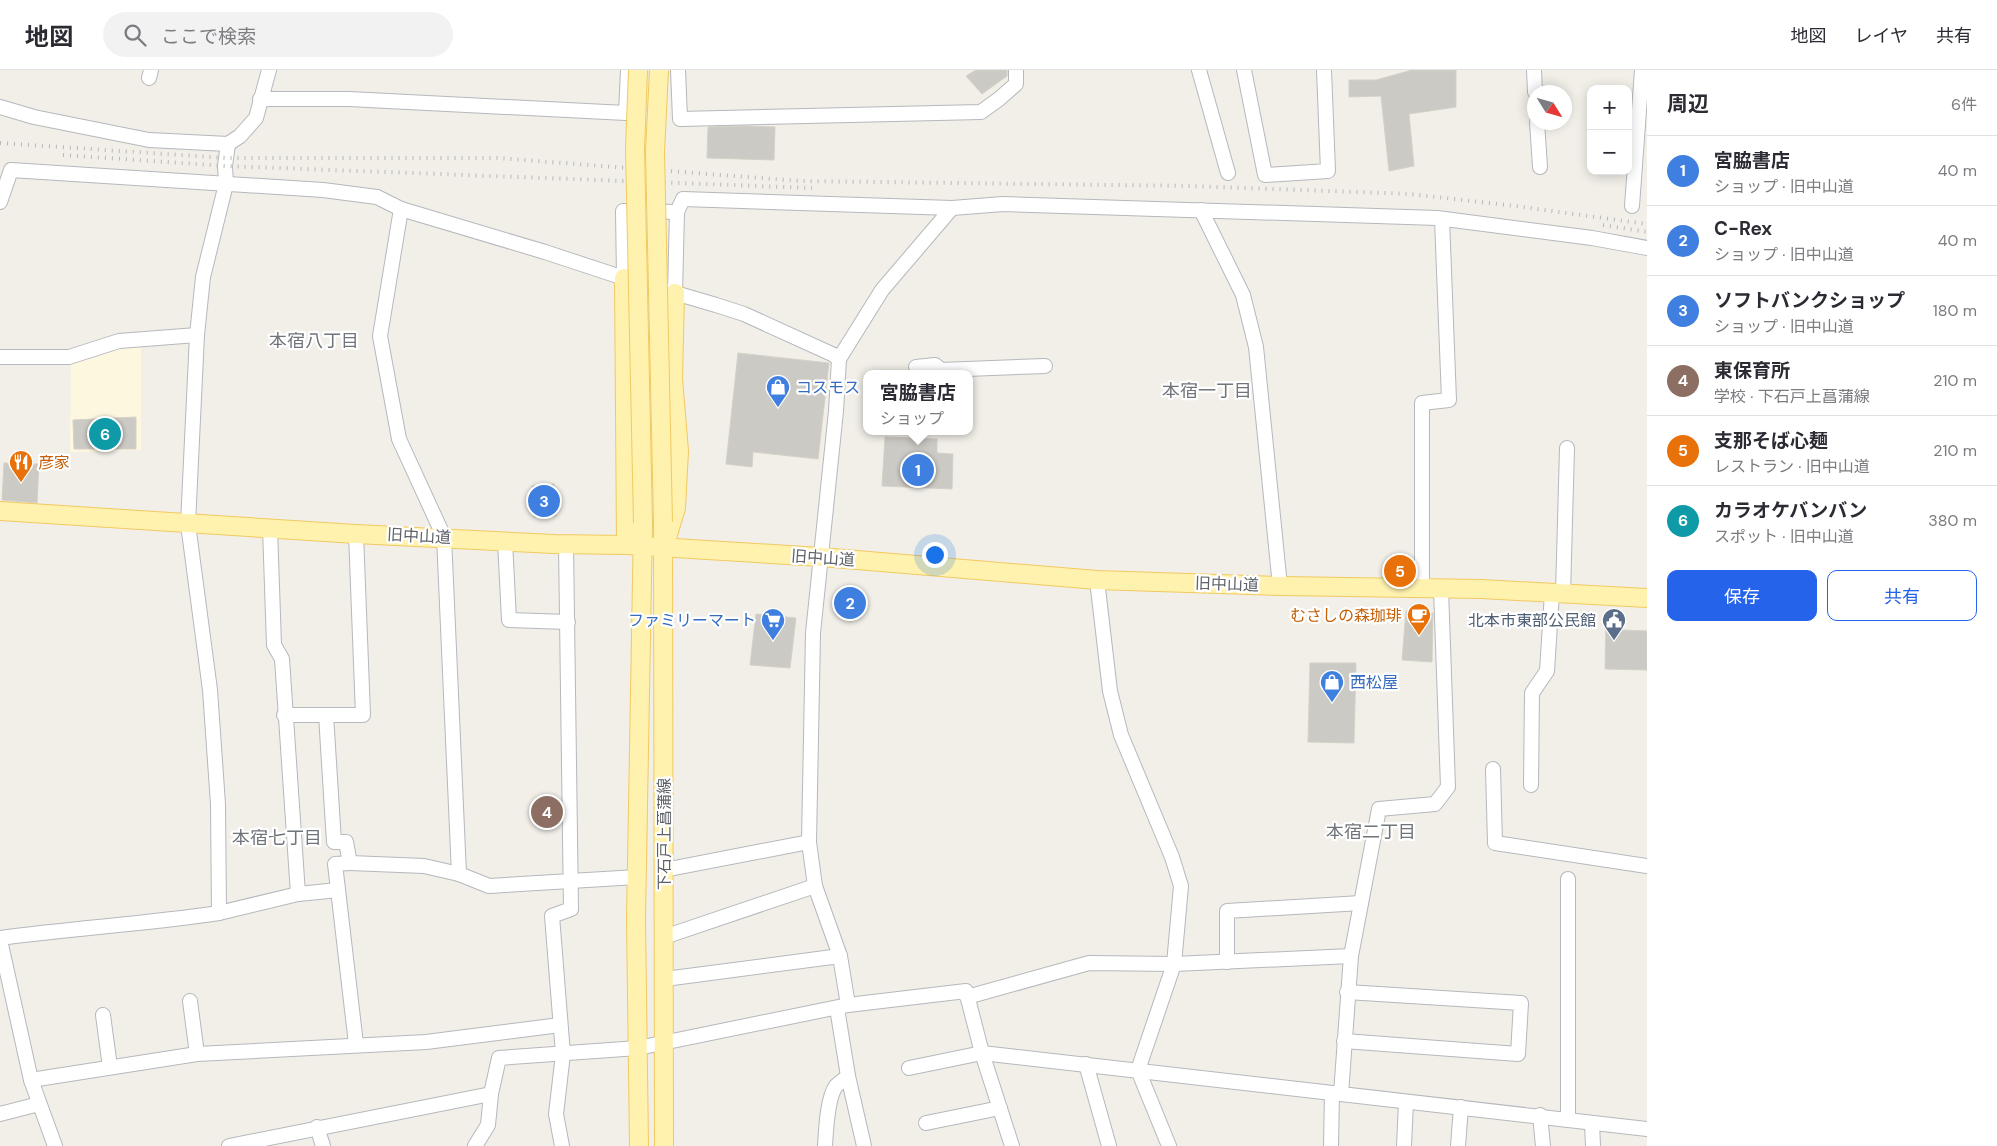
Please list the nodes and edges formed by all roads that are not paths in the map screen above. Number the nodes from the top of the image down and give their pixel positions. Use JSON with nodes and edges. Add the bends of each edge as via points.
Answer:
{"nodes":[{"id":1,"x":269,"y":70,"type":"edge"},
{"id":2,"x":628,"y":70,"type":"edge"},
{"id":3,"x":638,"y":70,"type":"edge"},
{"id":4,"x":659,"y":70,"type":"edge"},
{"id":5,"x":678,"y":70,"type":"edge"},
{"id":6,"x":1016,"y":70,"type":"edge"},
{"id":7,"x":1199,"y":70,"type":"edge"},
{"id":8,"x":1244,"y":70,"type":"edge"},
{"id":9,"x":1324,"y":70,"type":"edge"},
{"id":10,"x":1534,"y":70,"type":"edge"},
{"id":11,"x":1642,"y":70,"type":"edge"},
{"id":12,"x":1535,"y":85,"type":"edge"},
{"id":13,"x":260,"y":100,"type":"junction"},
{"id":14,"x":0,"y":107,"type":"edge"},
{"id":15,"x":1538,"y":130,"type":"edge"},
{"id":16,"x":228,"y":144,"type":"junction"},
{"id":17,"x":1540,"y":166,"type":"dead end"},
{"id":18,"x":1228,"y":172,"type":"dead end"},
{"id":19,"x":226,"y":184,"type":"junction"},
{"id":20,"x":0,"y":202,"type":"edge"},
{"id":21,"x":1632,"y":206,"type":"dead end"},
{"id":22,"x":952,"y":208,"type":"junction"},
{"id":23,"x":401,"y":209,"type":"junction"},
{"id":24,"x":1201,"y":210,"type":"junction"},
{"id":25,"x":677,"y":212,"type":"junction"},
{"id":26,"x":1442,"y":219,"type":"junction"},
{"id":27,"x":1647,"y":248,"type":"edge"},
{"id":28,"x":624,"y":278,"type":"junction"},
{"id":29,"x":675,"y":293,"type":"junction"},
{"id":30,"x":197,"y":335,"type":"junction"},
{"id":31,"x":0,"y":357,"type":"edge"},
{"id":32,"x":839,"y":359,"type":"junction"},
{"id":33,"x":916,"y":366,"type":"dead end"},
{"id":34,"x":1045,"y":366,"type":"dead end"},
{"id":35,"x":1567,"y":448,"type":"dead end"},
{"id":36,"x":0,"y":511,"type":"edge"},
{"id":37,"x":188,"y":524,"type":"junction"},
{"id":38,"x":270,"y":528,"type":"junction"},
{"id":39,"x":356,"y":534,"type":"junction"},
{"id":40,"x":444,"y":538,"type":"junction"},
{"id":41,"x":505,"y":541,"type":"junction"},
{"id":42,"x":566,"y":544,"type":"junction"},
{"id":43,"x":626,"y":546,"type":"junction"},
{"id":44,"x":644,"y":547,"type":"junction"},
{"id":45,"x":664,"y":548,"type":"junction"},
{"id":46,"x":821,"y":557,"type":"junction"},
{"id":47,"x":1097,"y":580,"type":"junction"},
{"id":48,"x":1280,"y":586,"type":"junction"},
{"id":49,"x":1422,"y":589,"type":"junction"},
{"id":50,"x":1441,"y":589,"type":"junction"},
{"id":51,"x":1558,"y":593,"type":"junction"},
{"id":52,"x":1647,"y":598,"type":"edge"},
{"id":53,"x":568,"y":622,"type":"junction"},
{"id":54,"x":284,"y":715,"type":"junction"},
{"id":55,"x":326,"y":715,"type":"junction"},
{"id":56,"x":1493,"y":769,"type":"dead end"},
{"id":57,"x":1531,"y":785,"type":"dead end"},
{"id":58,"x":809,"y":842,"type":"junction"},
{"id":59,"x":350,"y":863,"type":"junction"},
{"id":60,"x":1647,"y":866,"type":"edge"},
{"id":61,"x":664,"y":870,"type":"junction"},
{"id":62,"x":459,"y":874,"type":"junction"},
{"id":63,"x":637,"y":877,"type":"junction"},
{"id":64,"x":1568,"y":879,"type":"dead end"},
{"id":65,"x":572,"y":881,"type":"junction"},
{"id":66,"x":815,"y":886,"type":"junction"},
{"id":67,"x":338,"y":890,"type":"junction"},
{"id":68,"x":298,"y":894,"type":"junction"},
{"id":69,"x":1361,"y":903,"type":"junction"},
{"id":70,"x":219,"y":914,"type":"junction"},
{"id":71,"x":664,"y":937,"type":"junction"},
{"id":72,"x":0,"y":939,"type":"edge"},
{"id":73,"x":840,"y":956,"type":"junction"},
{"id":74,"x":1351,"y":956,"type":"junction"},
{"id":75,"x":1227,"y":962,"type":"junction"},
{"id":76,"x":1174,"y":964,"type":"junction"},
{"id":77,"x":665,"y":979,"type":"junction"},
{"id":78,"x":1347,"y":992,"type":"junction"},
{"id":79,"x":967,"y":997,"type":"junction"},
{"id":80,"x":190,"y":1002,"type":"dead end"},
{"id":81,"x":843,"y":1007,"type":"junction"},
{"id":82,"x":103,"y":1015,"type":"dead end"},
{"id":83,"x":560,"y":1025,"type":"junction"},
{"id":84,"x":1344,"y":1041,"type":"junction"},
{"id":85,"x":665,"y":1042,"type":"junction"},
{"id":86,"x":356,"y":1044,"type":"junction"},
{"id":87,"x":638,"y":1048,"type":"junction"},
{"id":88,"x":982,"y":1053,"type":"junction"},
{"id":89,"x":197,"y":1054,"type":"junction"},
{"id":90,"x":562,"y":1054,"type":"junction"},
{"id":91,"x":1086,"y":1064,"type":"junction"},
{"id":92,"x":110,"y":1067,"type":"junction"},
{"id":93,"x":909,"y":1068,"type":"dead end"},
{"id":94,"x":1138,"y":1070,"type":"junction"},
{"id":95,"x":848,"y":1076,"type":"junction"},
{"id":96,"x":31,"y":1080,"type":"junction"},
{"id":97,"x":1336,"y":1093,"type":"junction"},
{"id":98,"x":491,"y":1094,"type":"junction"},
{"id":99,"x":1406,"y":1102,"type":"junction"},
{"id":100,"x":39,"y":1104,"type":"junction"},
{"id":101,"x":1461,"y":1107,"type":"junction"},
{"id":102,"x":1000,"y":1108,"type":"junction"},
{"id":103,"x":0,"y":1114,"type":"edge"},
{"id":104,"x":1540,"y":1116,"type":"junction"},
{"id":105,"x":1568,"y":1120,"type":"junction"},
{"id":106,"x":926,"y":1123,"type":"dead end"},
{"id":107,"x":1592,"y":1123,"type":"junction"},
{"id":108,"x":317,"y":1127,"type":"junction"},
{"id":109,"x":1647,"y":1129,"type":"edge"},
{"id":110,"x":55,"y":1146,"type":"edge"},
{"id":111,"x":230,"y":1146,"type":"edge"},
{"id":112,"x":323,"y":1146,"type":"edge"},
{"id":113,"x":474,"y":1146,"type":"edge"},
{"id":114,"x":562,"y":1146,"type":"edge"},
{"id":115,"x":639,"y":1146,"type":"edge"},
{"id":116,"x":664,"y":1146,"type":"edge"},
{"id":117,"x":825,"y":1146,"type":"edge"},
{"id":118,"x":864,"y":1146,"type":"edge"},
{"id":119,"x":1012,"y":1146,"type":"edge"},
{"id":120,"x":1109,"y":1146,"type":"edge"},
{"id":121,"x":1168,"y":1146,"type":"edge"},
{"id":122,"x":1330,"y":1146,"type":"edge"},
{"id":123,"x":1404,"y":1146,"type":"edge"},
{"id":124,"x":1458,"y":1146,"type":"edge"},
{"id":125,"x":1543,"y":1146,"type":"edge"},
{"id":126,"x":1593,"y":1146,"type":"edge"}],
"edges":[{"from":1,"to":13,"type":"street"},
{"from":2,"to":13,"type":"street","via":[[626,113],[348,99]]},
{"from":3,"to":44,"type":"main road","name":"下石戸上菖蒲線","bridge":true,"via":[[635,149]]},
{"from":4,"to":45,"type":"main road","name":"下石戸上菖蒲線","bridge":true,"via":[[655,152]]},
{"from":5,"to":6,"type":"street","via":[[680,119],[981,112],[1016,84]]},
{"from":7,"to":18,"type":"street"},
{"from":8,"to":9,"type":"street","via":[[1265,175],[1328,172]]},
{"from":10,"to":12,"type":"street"},
{"from":11,"to":21,"type":"street"},
{"from":13,"to":16,"type":"street","via":[[256,118]]},
{"from":14,"to":16,"type":"street","via":[[148,140]]},
{"from":15,"to":17,"type":"street"},
{"from":16,"to":19,"type":"street"},
{"from":19,"to":20,"type":"street","via":[[11,170]]},
{"from":19,"to":23,"type":"street","via":[[377,197]]},
{"from":19,"to":30,"type":"street","via":[[203,277]]},
{"from":22,"to":24,"type":"street","via":[[1003,204]]},
{"from":22,"to":25,"type":"street","via":[[683,198]]},
{"from":22,"to":32,"type":"street","via":[[882,290]]},
{"from":23,"to":28,"type":"street"},
{"from":23,"to":40,"type":"street","via":[[380,336],[399,439]]},
{"from":24,"to":26,"type":"street"},
{"from":24,"to":48,"type":"street","via":[[1243,295],[1256,347]]},
{"from":25,"to":28,"type":"street","via":[[623,211]]},
{"from":25,"to":29,"type":"street"},
{"from":26,"to":27,"type":"street"},
{"from":26,"to":49,"type":"street","via":[[1450,400],[1422,403]]},
{"from":28,"to":29,"type":"street"},
{"from":28,"to":43,"type":"main road"},
{"from":29,"to":32,"type":"street","via":[[744,314]]},
{"from":29,"to":45,"type":"main road","via":[[673,379],[679,451],[676,508]]},
{"from":30,"to":31,"type":"street","via":[[119,341],[68,357]]},
{"from":30,"to":37,"type":"street"},
{"from":32,"to":46,"type":"street"},
{"from":33,"to":34,"type":"street","via":[[935,365],[941,370]]},
{"from":35,"to":51,"type":"street"},
{"from":36,"to":37,"type":"main road","name":"旧中山道"},
{"from":37,"to":38,"type":"main road","name":"旧中山道"},
{"from":37,"to":70,"type":"street","via":[[210,690],[218,804]]},
{"from":38,"to":39,"type":"main road","name":"旧中山道"},
{"from":38,"to":54,"type":"street","via":[[274,645],[282,659]]},
{"from":39,"to":40,"type":"main road","name":"旧中山道"},
{"from":39,"to":55,"type":"street","via":[[363,715]]},
{"from":40,"to":41,"type":"main road","name":"旧中山道"},
{"from":40,"to":62,"type":"street"},
{"from":41,"to":42,"type":"main road","name":"旧中山道"},
{"from":41,"to":53,"type":"street","via":[[509,620]]},
{"from":42,"to":43,"type":"main road","name":"旧中山道"},
{"from":42,"to":53,"type":"street"},
{"from":43,"to":44,"type":"main road","name":"旧中山道"},
{"from":44,"to":45,"type":"main road","name":"旧中山道"},
{"from":44,"to":63,"type":"main road","name":"下石戸上菖蒲線"},
{"from":45,"to":46,"type":"main road","name":"旧中山道"},
{"from":45,"to":61,"type":"main road","name":"下石戸上菖蒲線"},
{"from":46,"to":47,"type":"main road","name":"旧中山道"},
{"from":46,"to":58,"type":"street","via":[[813,633]]},
{"from":47,"to":48,"type":"main road","name":"旧中山道"},
{"from":47,"to":76,"type":"street","via":[[1110,691],[1121,735],[1181,886]]},
{"from":48,"to":49,"type":"main road","name":"旧中山道"},
{"from":49,"to":50,"type":"main road","name":"旧中山道"},
{"from":50,"to":51,"type":"main road","name":"旧中山道"},
{"from":50,"to":69,"type":"street","via":[[1448,787],[1435,804],[1379,809]]},
{"from":51,"to":52,"type":"main road","name":"旧中山道"},
{"from":51,"to":57,"type":"street","via":[[1547,671],[1532,693]]},
{"from":53,"to":65,"type":"street"},
{"from":54,"to":55,"type":"street"},
{"from":54,"to":68,"type":"street"},
{"from":55,"to":59,"type":"street","via":[[334,842],[346,842]]},
{"from":56,"to":60,"type":"street","via":[[1495,843]]},
{"from":58,"to":61,"type":"street"},
{"from":58,"to":66,"type":"street"},
{"from":59,"to":62,"type":"street","via":[[424,866]]},
{"from":59,"to":67,"type":"street","via":[[335,864]]},
{"from":61,"to":71,"type":"main road","name":"下石戸上菖蒲線"},
{"from":62,"to":65,"type":"street","via":[[489,886]]},
{"from":63,"to":65,"type":"street"},
{"from":63,"to":87,"type":"main road","name":"下石戸上菖蒲線"},
{"from":64,"to":105,"type":"street"},
{"from":65,"to":83,"type":"street","via":[[571,909],[552,916]]},
{"from":66,"to":71,"type":"street"},
{"from":66,"to":73,"type":"street"},
{"from":67,"to":68,"type":"street"},
{"from":67,"to":86,"type":"street"},
{"from":68,"to":70,"type":"street"},
{"from":69,"to":74,"type":"street"},
{"from":69,"to":75,"type":"street","via":[[1227,911]]},
{"from":70,"to":72,"type":"street"},
{"from":71,"to":77,"type":"main road","name":"下石戸上菖蒲線"},
{"from":72,"to":96,"type":"street"},
{"from":73,"to":77,"type":"street"},
{"from":73,"to":81,"type":"street"},
{"from":74,"to":75,"type":"street"},
{"from":74,"to":78,"type":"street"},
{"from":75,"to":76,"type":"street"},
{"from":76,"to":79,"type":"street","via":[[1089,963]]},
{"from":76,"to":94,"type":"street"},
{"from":77,"to":85,"type":"main road","name":"下石戸上菖蒲線"},
{"from":78,"to":84,"type":"street"},
{"from":78,"to":84,"type":"street","via":[[1521,1003],[1518,1054]]},
{"from":79,"to":81,"type":"street","via":[[966,991]]},
{"from":79,"to":88,"type":"street"},
{"from":80,"to":89,"type":"street"},
{"from":81,"to":85,"type":"street"},
{"from":81,"to":95,"type":"street"},
{"from":82,"to":92,"type":"street"},
{"from":83,"to":86,"type":"street","via":[[426,1042]]},
{"from":83,"to":90,"type":"street"},
{"from":84,"to":97,"type":"street"},
{"from":85,"to":87,"type":"street"},
{"from":85,"to":116,"type":"main road","name":"下石戸上菖蒲線"},
{"from":86,"to":89,"type":"street"},
{"from":87,"to":90,"type":"street"},
{"from":87,"to":115,"type":"main road","name":"下石戸上菖蒲線"},
{"from":88,"to":91,"type":"street"},
{"from":88,"to":93,"type":"street"},
{"from":88,"to":102,"type":"street"},
{"from":89,"to":92,"type":"street"},
{"from":90,"to":98,"type":"street","via":[[499,1058]]},
{"from":90,"to":114,"type":"street","via":[[556,1114]]},
{"from":91,"to":94,"type":"street"},
{"from":91,"to":120,"type":"street"},
{"from":92,"to":96,"type":"street"},
{"from":94,"to":97,"type":"street"},
{"from":94,"to":121,"type":"street"},
{"from":95,"to":117,"type":"street","via":[[835,1087],[831,1098]]},
{"from":95,"to":118,"type":"street"},
{"from":96,"to":100,"type":"street"},
{"from":97,"to":99,"type":"street"},
{"from":97,"to":122,"type":"street"},
{"from":98,"to":108,"type":"street"},
{"from":98,"to":113,"type":"street","via":[[488,1125]]},
{"from":99,"to":101,"type":"street"},
{"from":99,"to":123,"type":"street"},
{"from":100,"to":103,"type":"street"},
{"from":100,"to":110,"type":"street"},
{"from":101,"to":104,"type":"street"},
{"from":101,"to":124,"type":"street"},
{"from":102,"to":106,"type":"street"},
{"from":102,"to":119,"type":"street"},
{"from":104,"to":105,"type":"street"},
{"from":104,"to":125,"type":"street"},
{"from":105,"to":107,"type":"street"},
{"from":107,"to":109,"type":"street"},
{"from":107,"to":126,"type":"street"},
{"from":108,"to":111,"type":"street"},
{"from":108,"to":112,"type":"street"}]}
